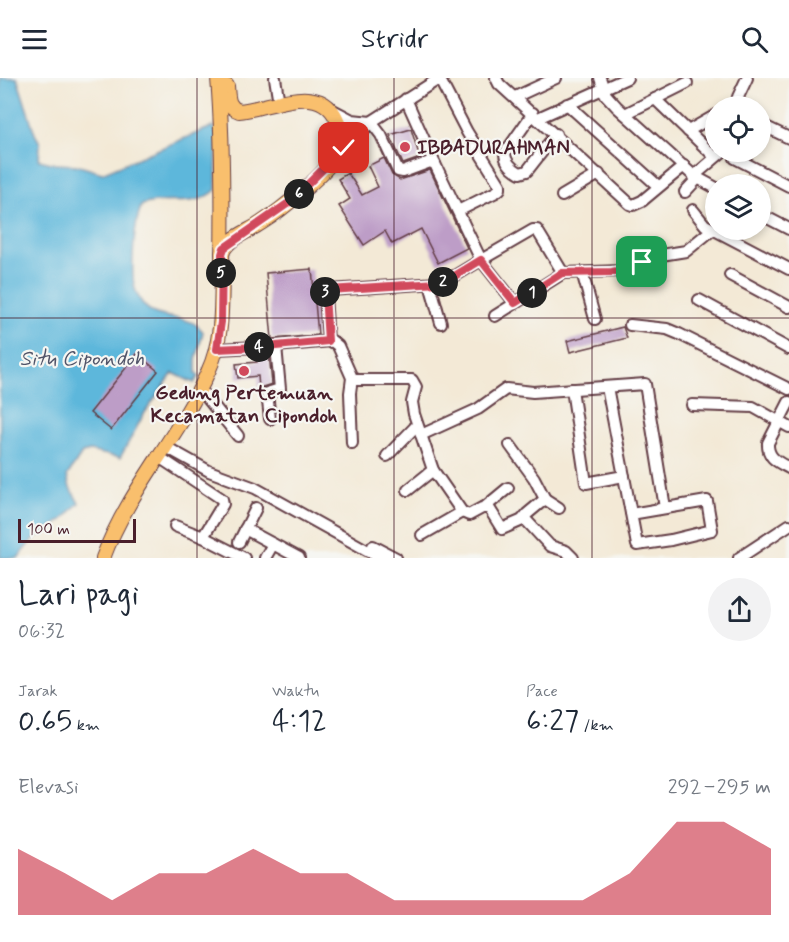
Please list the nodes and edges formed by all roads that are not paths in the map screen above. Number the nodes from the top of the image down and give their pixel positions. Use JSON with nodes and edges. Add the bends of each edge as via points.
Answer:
{"nodes":[{"id":1,"x":218,"y":78,"type":"edge"},
{"id":2,"x":226,"y":78,"type":"edge"},
{"id":3,"x":275,"y":78,"type":"edge"},
{"id":4,"x":496,"y":78,"type":"edge"},
{"id":5,"x":556,"y":78,"type":"edge"},
{"id":6,"x":627,"y":78,"type":"edge"},
{"id":7,"x":747,"y":78,"type":"edge"},
{"id":8,"x":441,"y":82,"type":"edge"},
{"id":9,"x":687,"y":83,"type":"dead end"},
{"id":10,"x":601,"y":84,"type":"edge"},
{"id":11,"x":738,"y":96,"type":"edge"},
{"id":12,"x":515,"y":97,"type":"junction"},
{"id":13,"x":406,"y":99,"type":"junction"},
{"id":14,"x":656,"y":99,"type":"junction"},
{"id":15,"x":279,"y":103,"type":"junction"},
{"id":16,"x":567,"y":104,"type":"junction"},
{"id":17,"x":328,"y":107,"type":"junction"},
{"id":18,"x":241,"y":111,"type":"junction"},
{"id":19,"x":625,"y":114,"type":"junction"},
{"id":20,"x":535,"y":115,"type":"junction"},
{"id":21,"x":705,"y":121,"type":"edge"},
{"id":22,"x":371,"y":122,"type":"junction"},
{"id":23,"x":771,"y":129,"type":"edge"},
{"id":24,"x":688,"y":131,"type":"junction"},
{"id":25,"x":556,"y":135,"type":"junction"},
{"id":26,"x":789,"y":138,"type":"edge"},
{"id":27,"x":705,"y":144,"type":"edge"},
{"id":28,"x":222,"y":153,"type":"junction"},
{"id":29,"x":333,"y":161,"type":"junction"},
{"id":30,"x":710,"y":162,"type":"edge"},
{"id":31,"x":743,"y":162,"type":"edge"},
{"id":32,"x":435,"y":164,"type":"junction"},
{"id":33,"x":684,"y":166,"type":"junction"},
{"id":34,"x":598,"y":174,"type":"junction"},
{"id":35,"x":696,"y":177,"type":"junction"},
{"id":36,"x":705,"y":182,"type":"edge"},
{"id":37,"x":658,"y":186,"type":"junction"},
{"id":38,"x":789,"y":186,"type":"edge"},
{"id":39,"x":685,"y":192,"type":"dead end"},
{"id":40,"x":562,"y":196,"type":"dead end"},
{"id":41,"x":693,"y":210,"type":"dead end"},
{"id":42,"x":458,"y":211,"type":"junction"},
{"id":43,"x":771,"y":220,"type":"edge"},
{"id":44,"x":705,"y":225,"type":"edge"},
{"id":45,"x":223,"y":226,"type":"junction"},
{"id":46,"x":789,"y":229,"type":"edge"},
{"id":47,"x":705,"y":236,"type":"edge"},
{"id":48,"x":236,"y":239,"type":"junction"},
{"id":49,"x":734,"y":240,"type":"edge"},
{"id":50,"x":222,"y":254,"type":"junction"},
{"id":51,"x":481,"y":260,"type":"junction"},
{"id":52,"x":789,"y":269,"type":"edge"},
{"id":53,"x":582,"y":272,"type":"junction"},
{"id":54,"x":562,"y":273,"type":"junction"},
{"id":55,"x":730,"y":275,"type":"dead end"},
{"id":56,"x":430,"y":284,"type":"junction"},
{"id":57,"x":699,"y":300,"type":"dead end"},
{"id":58,"x":515,"y":303,"type":"junction"},
{"id":59,"x":789,"y":307,"type":"edge"},
{"id":60,"x":495,"y":316,"type":"dead end"},
{"id":61,"x":595,"y":319,"type":"dead end"},
{"id":62,"x":441,"y":323,"type":"dead end"},
{"id":63,"x":630,"y":325,"type":"dead end"},
{"id":64,"x":328,"y":341,"type":"junction"},
{"id":65,"x":276,"y":346,"type":"junction"},
{"id":66,"x":217,"y":349,"type":"junction"},
{"id":67,"x":789,"y":350,"type":"edge"},
{"id":68,"x":352,"y":378,"type":"junction"},
{"id":69,"x":607,"y":387,"type":"junction"},
{"id":70,"x":200,"y":389,"type":"junction"},
{"id":71,"x":572,"y":389,"type":"junction"},
{"id":72,"x":789,"y":389,"type":"edge"},
{"id":73,"x":789,"y":402,"type":"edge"},
{"id":74,"x":692,"y":405,"type":"dead end"},
{"id":75,"x":270,"y":419,"type":"dead end"},
{"id":76,"x":784,"y":424,"type":"edge"},
{"id":77,"x":419,"y":430,"type":"junction"},
{"id":78,"x":238,"y":436,"type":"dead end"},
{"id":79,"x":352,"y":443,"type":"dead end"},
{"id":80,"x":510,"y":445,"type":"dead end"},
{"id":81,"x":162,"y":452,"type":"junction"},
{"id":82,"x":387,"y":456,"type":"dead end"},
{"id":83,"x":789,"y":468,"type":"edge"},
{"id":84,"x":433,"y":470,"type":"junction"},
{"id":85,"x":624,"y":476,"type":"junction"},
{"id":86,"x":255,"y":488,"type":"junction"},
{"id":87,"x":508,"y":488,"type":"dead end"},
{"id":88,"x":408,"y":490,"type":"dead end"},
{"id":89,"x":545,"y":499,"type":"junction"},
{"id":90,"x":486,"y":507,"type":"junction"},
{"id":91,"x":256,"y":508,"type":"dead end"},
{"id":92,"x":559,"y":508,"type":"dead end"},
{"id":93,"x":665,"y":508,"type":"junction"},
{"id":94,"x":462,"y":512,"type":"junction"},
{"id":95,"x":631,"y":514,"type":"junction"},
{"id":96,"x":523,"y":519,"type":"junction"},
{"id":97,"x":175,"y":525,"type":"dead end"},
{"id":98,"x":789,"y":525,"type":"edge"},
{"id":99,"x":245,"y":529,"type":"junction"},
{"id":100,"x":422,"y":535,"type":"dead end"},
{"id":101,"x":203,"y":537,"type":"junction"},
{"id":102,"x":239,"y":542,"type":"dead end"},
{"id":103,"x":273,"y":544,"type":"junction"},
{"id":104,"x":103,"y":558,"type":"edge"},
{"id":105,"x":244,"y":558,"type":"edge"},
{"id":106,"x":265,"y":558,"type":"edge"},
{"id":107,"x":299,"y":558,"type":"edge"},
{"id":108,"x":381,"y":558,"type":"edge"},
{"id":109,"x":396,"y":558,"type":"edge"},
{"id":110,"x":573,"y":558,"type":"edge"},
{"id":111,"x":739,"y":558,"type":"edge"}],
"edges":[{"from":1,"to":28,"type":"main road"},
{"from":2,"to":18,"type":"main road","via":[[230,105]]},
{"from":3,"to":15,"type":"street"},
{"from":4,"to":12,"type":"street"},
{"from":5,"to":12,"type":"street"},
{"from":6,"to":10,"type":"street"},
{"from":7,"to":11,"type":"street"},
{"from":8,"to":13,"type":"street"},
{"from":8,"to":42,"type":"street","via":[[500,185],[496,192]]},
{"from":9,"to":14,"type":"street"},
{"from":10,"to":16,"type":"street"},
{"from":10,"to":19,"type":"street"},
{"from":12,"to":20,"type":"street"},
{"from":13,"to":22,"type":"street"},
{"from":13,"to":32,"type":"street"},
{"from":14,"to":19,"type":"street"},
{"from":14,"to":24,"type":"street"},
{"from":15,"to":17,"type":"main road","via":[[306,98]]},
{"from":15,"to":18,"type":"main road"},
{"from":16,"to":20,"type":"street"},
{"from":16,"to":37,"type":"street"},
{"from":17,"to":22,"type":"street","via":[[352,120]]},
{"from":17,"to":29,"type":"main road","via":[[341,134]]},
{"from":18,"to":28,"type":"main road","via":[[230,121]]},
{"from":19,"to":33,"type":"street"},
{"from":20,"to":25,"type":"street"},
{"from":20,"to":25,"type":"street","via":[[505,153],[513,168],[520,173],[527,171]]},
{"from":21,"to":24,"type":"street"},
{"from":22,"to":29,"type":"street"},
{"from":22,"to":32,"type":"street","via":[[398,171]]},
{"from":23,"to":26,"type":"street"},
{"from":24,"to":27,"type":"street"},
{"from":25,"to":34,"type":"street"},
{"from":28,"to":45,"type":"main road"},
{"from":29,"to":48,"type":"main road","via":[[283,208]]},
{"from":30,"to":35,"type":"street"},
{"from":31,"to":38,"type":"street"},
{"from":32,"to":42,"type":"street"},
{"from":33,"to":35,"type":"street"},
{"from":33,"to":37,"type":"street"},
{"from":34,"to":37,"type":"street","via":[[630,204],[637,204]]},
{"from":34,"to":40,"type":"street"},
{"from":35,"to":36,"type":"street"},
{"from":35,"to":39,"type":"street"},
{"from":41,"to":44,"type":"street"},
{"from":42,"to":51,"type":"street"},
{"from":43,"to":46,"type":"street"},
{"from":45,"to":48,"type":"main road"},
{"from":45,"to":50,"type":"main road"},
{"from":47,"to":53,"type":"street","via":[[686,251],[655,256],[621,271]]},
{"from":48,"to":50,"type":"main road","via":[[226,245]]},
{"from":49,"to":52,"type":"street"},
{"from":50,"to":66,"type":"main road"},
{"from":51,"to":54,"type":"street","via":[[537,230]]},
{"from":51,"to":56,"type":"street","via":[[448,280]]},
{"from":51,"to":58,"type":"street"},
{"from":53,"to":54,"type":"street"},
{"from":53,"to":61,"type":"street"},
{"from":54,"to":58,"type":"street"},
{"from":55,"to":59,"type":"street"},
{"from":56,"to":62,"type":"street"},
{"from":56,"to":64,"type":"street","via":[[327,290]]},
{"from":57,"to":67,"type":"street"},
{"from":58,"to":60,"type":"street"},
{"from":63,"to":72,"type":"street","via":[[667,329]]},
{"from":64,"to":65,"type":"street"},
{"from":64,"to":68,"type":"street","via":[[338,346]]},
{"from":65,"to":66,"type":"street"},
{"from":65,"to":75,"type":"street","via":[[280,389],[267,393]]},
{"from":66,"to":70,"type":"main road"},
{"from":68,"to":77,"type":"street","via":[[414,382],[417,387],[412,404]]},
{"from":68,"to":79,"type":"street"},
{"from":69,"to":71,"type":"street"},
{"from":69,"to":85,"type":"street"},
{"from":69,"to":93,"type":"street","via":[[645,384]]},
{"from":70,"to":78,"type":"street"},
{"from":70,"to":81,"type":"main road"},
{"from":71,"to":77,"type":"street","via":[[506,389],[478,409]]},
{"from":71,"to":85,"type":"street","via":[[586,483]]},
{"from":73,"to":76,"type":"street"},
{"from":74,"to":76,"type":"street","via":[[753,407]]},
{"from":76,"to":83,"type":"street","via":[[767,448],[774,460]]},
{"from":77,"to":82,"type":"street"},
{"from":77,"to":84,"type":"street"},
{"from":80,"to":89,"type":"street"},
{"from":81,"to":86,"type":"street"},
{"from":81,"to":101,"type":"street","via":[[224,501]]},
{"from":81,"to":104,"type":"main road","via":[[137,490]]},
{"from":84,"to":88,"type":"street"},
{"from":84,"to":94,"type":"street"},
{"from":85,"to":95,"type":"street"},
{"from":86,"to":108,"type":"street"},
{"from":86,"to":109,"type":"street","via":[[273,491]]},
{"from":87,"to":90,"type":"street"},
{"from":89,"to":92,"type":"street"},
{"from":89,"to":96,"type":"street"},
{"from":90,"to":94,"type":"street","via":[[469,515]]},
{"from":90,"to":96,"type":"street","via":[[501,529]]},
{"from":91,"to":99,"type":"street"},
{"from":93,"to":95,"type":"street"},
{"from":93,"to":95,"type":"street","via":[[707,501],[712,530],[637,545]]},
{"from":94,"to":100,"type":"street"},
{"from":96,"to":110,"type":"street","via":[[550,546]]},
{"from":97,"to":101,"type":"street"},
{"from":98,"to":111,"type":"street"},
{"from":99,"to":102,"type":"street"},
{"from":99,"to":103,"type":"street"},
{"from":101,"to":105,"type":"street"},
{"from":103,"to":106,"type":"street"},
{"from":103,"to":107,"type":"street"}]}
